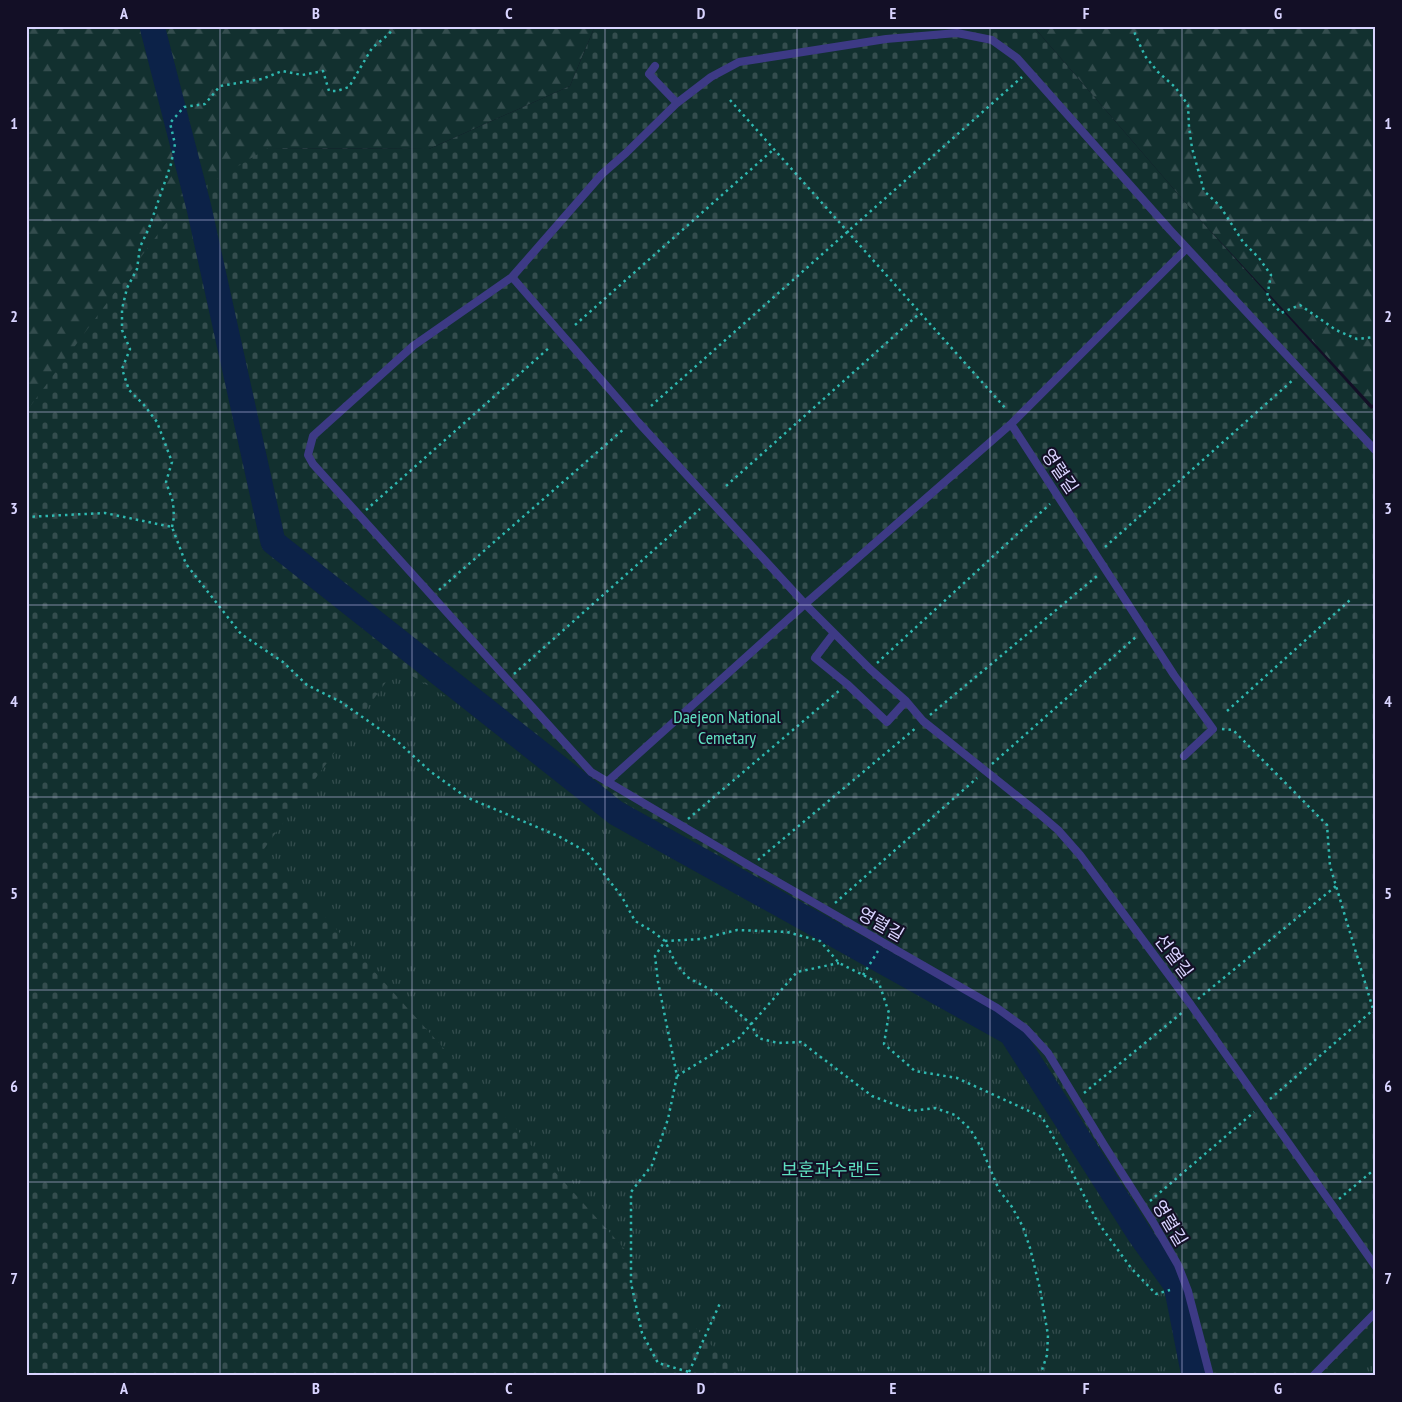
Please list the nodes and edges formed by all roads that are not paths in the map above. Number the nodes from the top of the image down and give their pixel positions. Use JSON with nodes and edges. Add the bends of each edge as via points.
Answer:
{"nodes":[{"id":1,"x":654,"y":66,"type":"dead end"},
{"id":2,"x":677,"y":103,"type":"junction"},
{"id":3,"x":1187,"y":248,"type":"junction"},
{"id":4,"x":512,"y":277,"type":"junction"},
{"id":5,"x":1010,"y":424,"type":"junction"},
{"id":6,"x":1376,"y":451,"type":"edge"},
{"id":7,"x":805,"y":604,"type":"junction"},
{"id":8,"x":834,"y":633,"type":"junction"},
{"id":9,"x":906,"y":701,"type":"junction"},
{"id":10,"x":1184,"y":756,"type":"dead end"},
{"id":11,"x":607,"y":782,"type":"junction"},
{"id":12,"x":1376,"y":1267,"type":"edge"},
{"id":13,"x":1376,"y":1312,"type":"edge"},
{"id":14,"x":1210,"y":1376,"type":"edge"},
{"id":15,"x":1313,"y":1376,"type":"edge"}],
"edges":[{"from":1,"to":2,"type":"lane","via":[[649,74]]},
{"from":2,"to":3,"type":"lane","name":"영렬길","via":[[711,77],[739,62],[886,39],[957,33],[992,40],[1016,58]]},
{"from":2,"to":4,"type":"lane","name":"영렬길","via":[[602,174]]},
{"from":3,"to":5,"type":"lane"},
{"from":3,"to":6,"type":"lane","name":"영렬길"},
{"from":4,"to":7,"type":"lane","via":[[638,422]]},
{"from":4,"to":11,"type":"lane","name":"영렬길","via":[[413,346],[313,436],[308,455],[359,516],[591,772]]},
{"from":5,"to":7,"type":"lane"},
{"from":5,"to":10,"type":"lane","name":"영렬길","via":[[1174,675],[1213,729]]},
{"from":7,"to":8,"type":"lane"},
{"from":7,"to":11,"type":"lane"},
{"from":8,"to":9,"type":"lane"},
{"from":8,"to":9,"type":"lane","via":[[815,658],[887,722]]},
{"from":9,"to":12,"type":"lane","name":"선열길","via":[[924,721],[1058,830],[1080,855],[1191,1005]]},
{"from":11,"to":14,"type":"lane","name":"영렬길","via":[[996,1008],[1026,1029],[1048,1053],[1178,1265]]},
{"from":13,"to":15,"type":"lane"}]}
